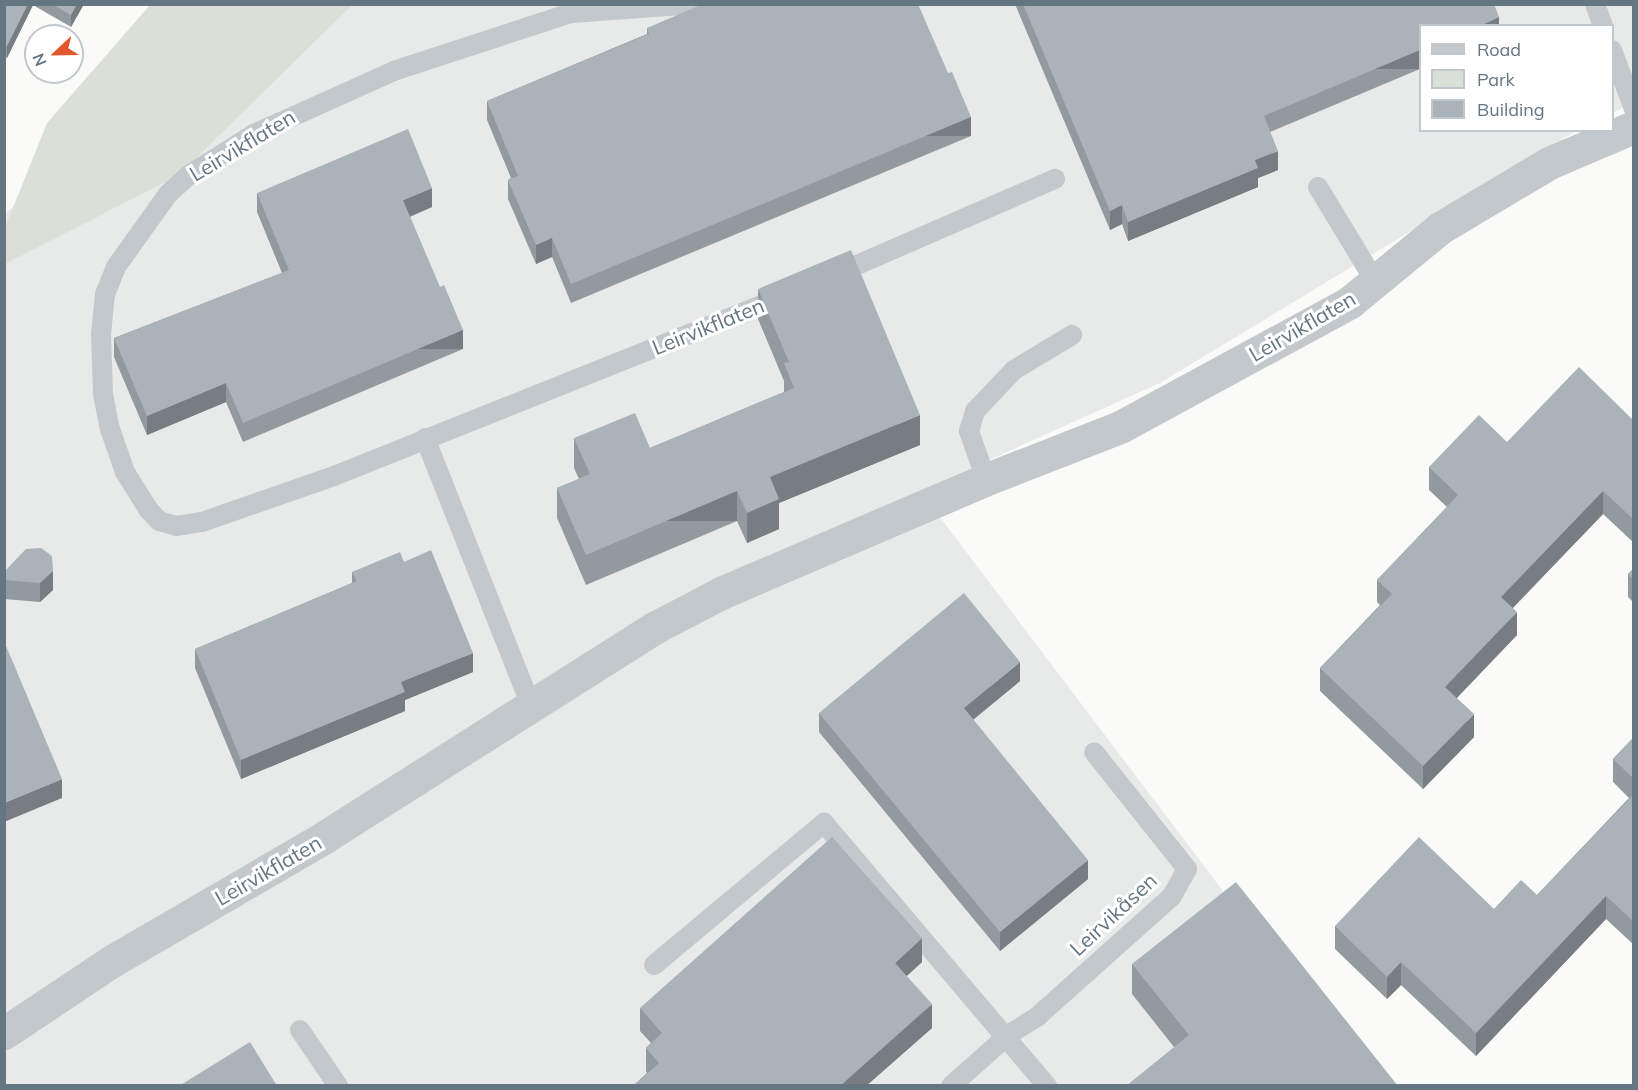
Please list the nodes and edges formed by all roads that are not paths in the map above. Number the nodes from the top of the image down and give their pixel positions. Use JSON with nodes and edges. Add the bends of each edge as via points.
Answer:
{"nodes":[{"id":1,"x":695,"y":4,"type":"edge"},
{"id":2,"x":1594,"y":4,"type":"edge"},
{"id":3,"x":1602,"y":24,"type":"edge"},
{"id":4,"x":1614,"y":55,"type":"edge"},
{"id":5,"x":1634,"y":109,"type":"edge"},
{"id":6,"x":1634,"y":127,"type":"edge"},
{"id":7,"x":1055,"y":178,"type":"dead end"},
{"id":8,"x":1317,"y":187,"type":"dead end"},
{"id":9,"x":1375,"y":281,"type":"junction"},
{"id":10,"x":816,"y":283,"type":"edge"},
{"id":11,"x":796,"y":291,"type":"edge"},
{"id":12,"x":1072,"y":334,"type":"dead end"},
{"id":13,"x":425,"y":438,"type":"junction"},
{"id":14,"x":986,"y":480,"type":"junction"},
{"id":15,"x":531,"y":706,"type":"junction"},
{"id":16,"x":1095,"y":752,"type":"dead end"},
{"id":17,"x":654,"y":965,"type":"dead end"},
{"id":18,"x":300,"y":1030,"type":"dead end"},
{"id":19,"x":4,"y":1033,"type":"edge"},
{"id":20,"x":1008,"y":1035,"type":"junction"},
{"id":21,"x":338,"y":1086,"type":"edge"},
{"id":22,"x":951,"y":1086,"type":"edge"},
{"id":23,"x":1047,"y":1086,"type":"edge"}],
"edges":[{"from":1,"to":13,"type":"lane","name":"Leirvikflaten","via":[[571,13],[394,70],[306,108],[221,153],[189,175],[168,194],[117,267],[105,294],[101,334],[103,394],[125,472],[159,521],[176,526],[202,522],[334,476]]},
{"from":2,"to":3,"type":"lane"},
{"from":4,"to":5,"type":"lane"},
{"from":6,"to":9,"type":"street","name":"Leirvikflaten","via":[[1549,163],[1440,228]]},
{"from":7,"to":10,"type":"lane"},
{"from":8,"to":9,"type":"lane"},
{"from":9,"to":14,"type":"street","name":"Leirvikflaten","via":[[1350,302],[1122,426]]},
{"from":11,"to":13,"type":"lane","name":"Leirvikflaten"},
{"from":12,"to":14,"type":"lane","via":[[1014,370],[975,411],[969,431]]},
{"from":13,"to":15,"type":"lane"},
{"from":14,"to":15,"type":"street","name":"Leirvikflaten","via":[[721,593],[654,628]]},
{"from":15,"to":19,"type":"street","name":"Leirvikflaten","via":[[323,838],[112,961]]},
{"from":16,"to":20,"type":"lane","name":"Leirvikåsen","via":[[1187,869],[1172,896],[1038,1016]]},
{"from":17,"to":20,"type":"lane","via":[[824,823]]},
{"from":18,"to":21,"type":"lane"},
{"from":20,"to":22,"type":"lane","name":"Leirvikåsen"},
{"from":20,"to":23,"type":"lane"}]}
